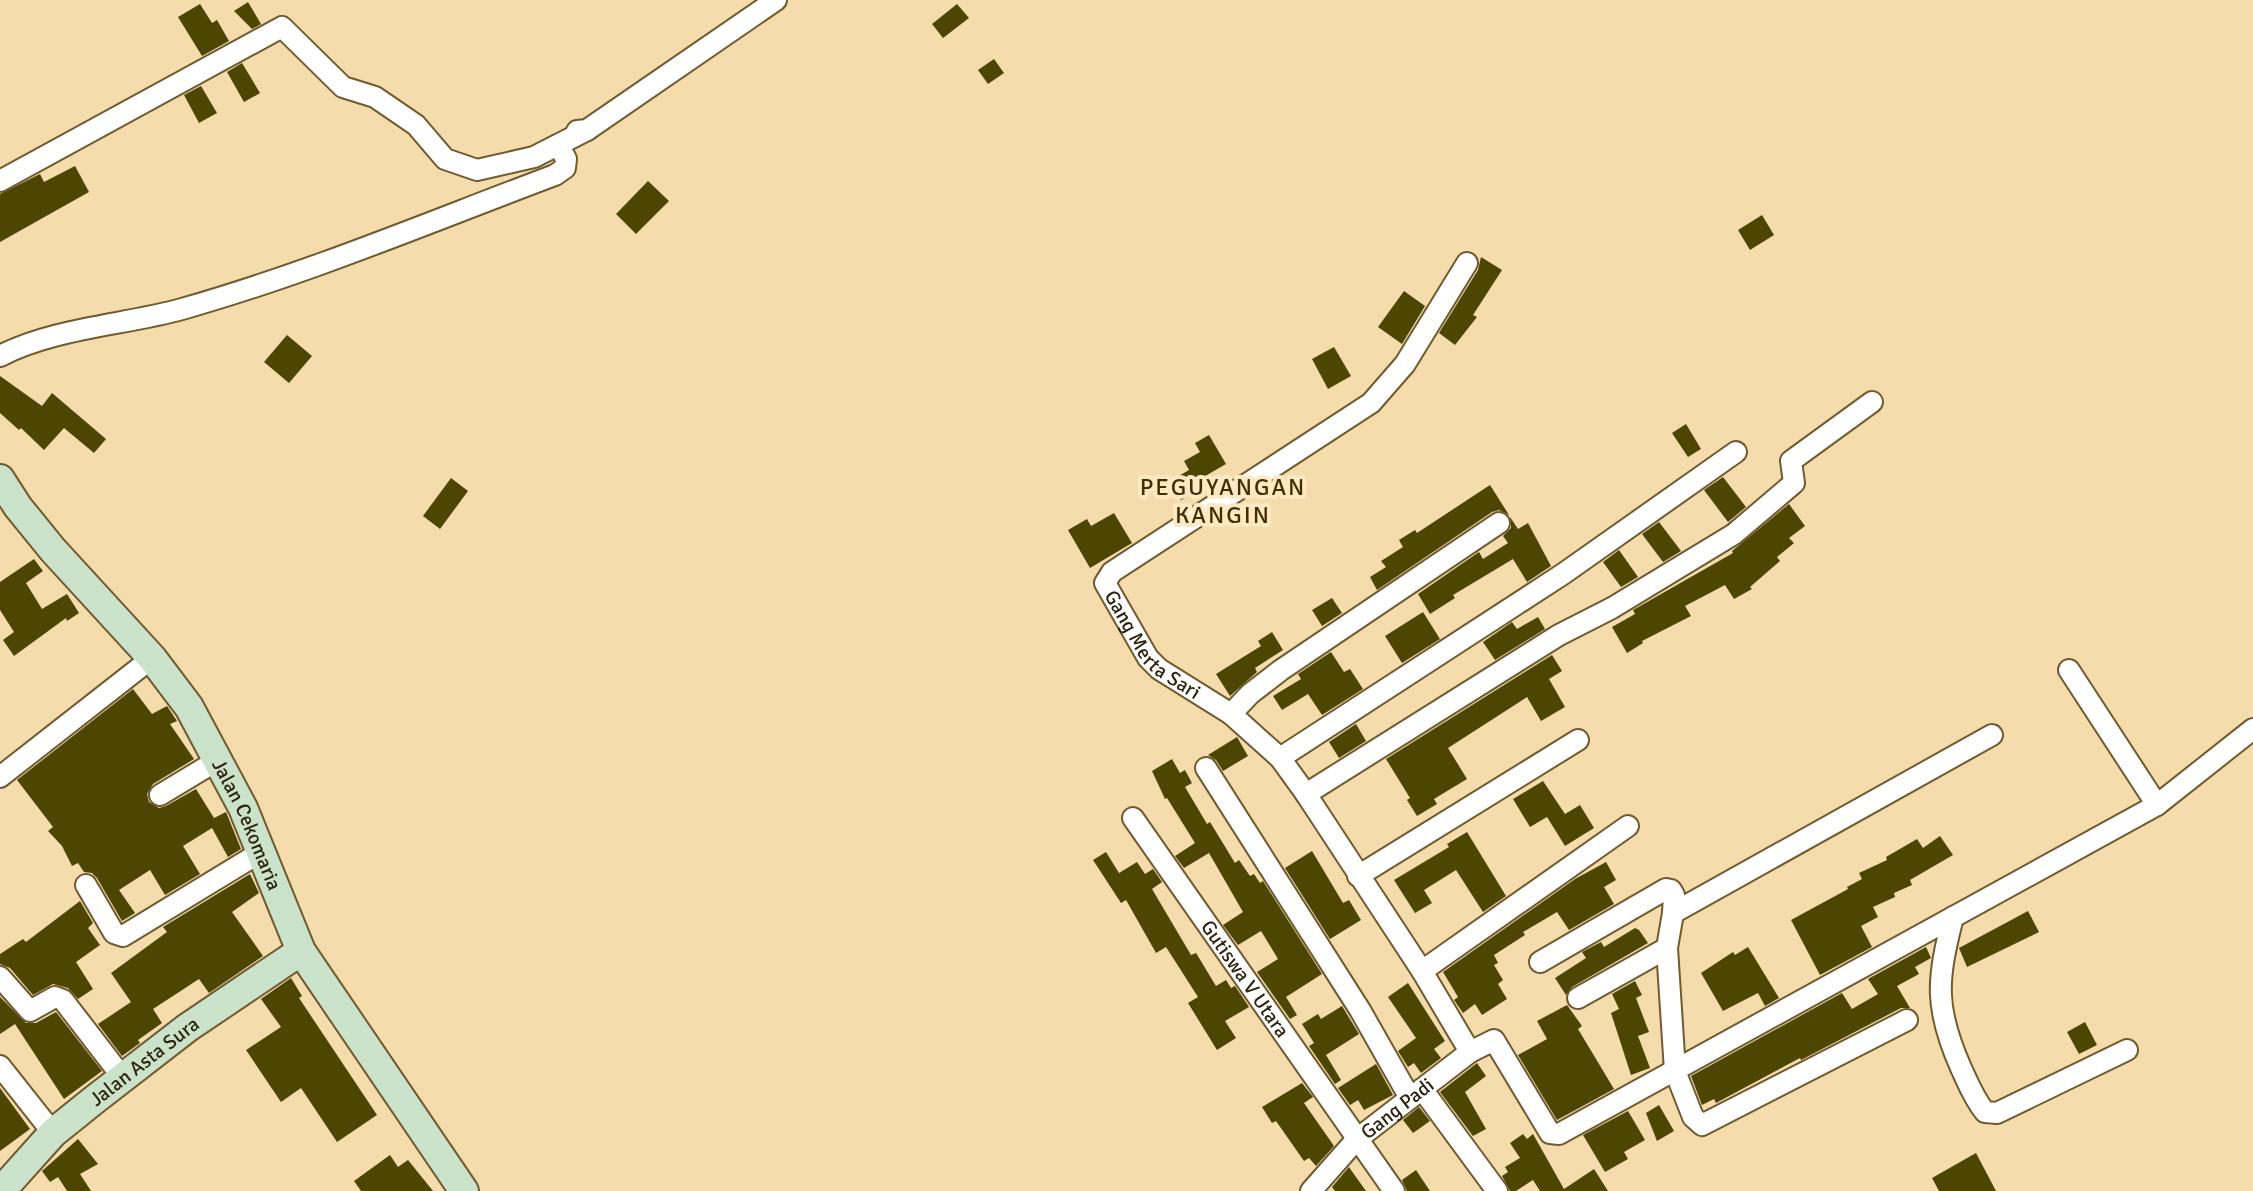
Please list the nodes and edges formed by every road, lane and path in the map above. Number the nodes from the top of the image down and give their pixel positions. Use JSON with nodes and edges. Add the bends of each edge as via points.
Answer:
{"nodes":[{"id":1,"x":776,"y":0,"type":"edge"},
{"id":2,"x":559,"y":146,"type":"junction"},
{"id":3,"x":0,"y":181,"type":"edge"},
{"id":4,"x":1467,"y":263,"type":"dead end"},
{"id":5,"x":0,"y":356,"type":"edge"},
{"id":6,"x":1872,"y":402,"type":"dead end"},
{"id":7,"x":1736,"y":452,"type":"dead end"},
{"id":8,"x":0,"y":479,"type":"edge"},
{"id":9,"x":1499,"y":523,"type":"dead end"},
{"id":10,"x":152,"y":658,"type":"junction"},
{"id":11,"x":2069,"y":670,"type":"dead end"},
{"id":12,"x":1231,"y":714,"type":"junction"},
{"id":13,"x":2253,"y":729,"type":"edge"},
{"id":14,"x":1992,"y":735,"type":"dead end"},
{"id":15,"x":1578,"y":740,"type":"dead end"},
{"id":16,"x":1280,"y":758,"type":"junction"},
{"id":17,"x":218,"y":760,"type":"junction"},
{"id":18,"x":1206,"y":768,"type":"dead end"},
{"id":19,"x":0,"y":777,"type":"edge"},
{"id":20,"x":1306,"y":794,"type":"junction"},
{"id":21,"x":160,"y":795,"type":"dead end"},
{"id":22,"x":2157,"y":805,"type":"junction"},
{"id":23,"x":1133,"y":818,"type":"dead end"},
{"id":24,"x":1628,"y":826,"type":"dead end"},
{"id":25,"x":261,"y":852,"type":"junction"},
{"id":26,"x":1358,"y":876,"type":"junction"},
{"id":27,"x":86,"y":885,"type":"dead end"},
{"id":28,"x":1673,"y":913,"type":"junction"},
{"id":29,"x":1953,"y":917,"type":"junction"},
{"id":30,"x":1667,"y":948,"type":"junction"},
{"id":31,"x":301,"y":951,"type":"junction"},
{"id":32,"x":1540,"y":962,"type":"dead end"},
{"id":33,"x":1422,"y":971,"type":"junction"},
{"id":34,"x":0,"y":977,"type":"edge"},
{"id":35,"x":1578,"y":998,"type":"dead end"},
{"id":36,"x":1907,"y":1020,"type":"dead end"},
{"id":37,"x":2127,"y":1050,"type":"dead end"},
{"id":38,"x":1470,"y":1052,"type":"junction"},
{"id":39,"x":0,"y":1066,"type":"edge"},
{"id":40,"x":1675,"y":1071,"type":"junction"},
{"id":41,"x":123,"y":1078,"type":"junction"},
{"id":42,"x":1416,"y":1093,"type":"junction"},
{"id":43,"x":53,"y":1133,"type":"junction"},
{"id":44,"x":1356,"y":1140,"type":"junction"},
{"id":45,"x":1320,"y":1187,"type":"edge"},
{"id":46,"x":1,"y":1191,"type":"edge"},
{"id":47,"x":464,"y":1191,"type":"edge"},
{"id":48,"x":1394,"y":1191,"type":"edge"},
{"id":49,"x":1497,"y":1191,"type":"edge"}],
"edges":[{"from":1,"to":2,"type":"street"},
{"from":2,"to":3,"type":"street","via":[[477,170],[445,159],[416,125],[375,97],[343,87],[282,27]]},
{"from":2,"to":5,"type":"street","via":[[565,168],[541,180],[254,286],[136,321],[47,338]]},
{"from":4,"to":12,"type":"street","name":"Gang Merta Sari","via":[[1405,364],[1371,403],[1107,577],[1106,589],[1148,658]]},
{"from":6,"to":20,"type":"street","via":[[1791,461],[1794,483],[1734,534],[1559,635]]},
{"from":7,"to":16,"type":"street","via":[[1563,574]]},
{"from":8,"to":10,"type":"street","name":"Jalan Cekomaria","via":[[53,550]]},
{"from":9,"to":12,"type":"street","via":[[1281,670]]},
{"from":10,"to":17,"type":"street","name":"Jalan Cekomaria","via":[[189,707]]},
{"from":10,"to":19,"type":"street"},
{"from":11,"to":22,"type":"street"},
{"from":12,"to":16,"type":"street","name":"Gang Merta Sari"},
{"from":13,"to":22,"type":"street"},
{"from":14,"to":28,"type":"street"},
{"from":15,"to":26,"type":"street"},
{"from":16,"to":20,"type":"street","name":"Gang Merta Sari"},
{"from":17,"to":21,"type":"street"},
{"from":17,"to":25,"type":"street","name":"Jalan Cekomaria"},
{"from":18,"to":42,"type":"street"},
{"from":20,"to":26,"type":"street","name":"Gang Merta Sari"},
{"from":22,"to":29,"type":"street"},
{"from":23,"to":44,"type":"street","name":"Gutiswa V Utara"},
{"from":24,"to":33,"type":"street"},
{"from":25,"to":27,"type":"street","via":[[123,936],[114,933]]},
{"from":25,"to":31,"type":"street","name":"Jalan Cekomaria"},
{"from":26,"to":33,"type":"street","name":"Gang Merta Sari"},
{"from":28,"to":30,"type":"street"},
{"from":28,"to":32,"type":"street","via":[[1674,895],[1666,889]]},
{"from":29,"to":37,"type":"street","via":[[1940,1004],[1953,1050],[1985,1112],[1997,1113]]},
{"from":29,"to":40,"type":"street"},
{"from":30,"to":35,"type":"street"},
{"from":30,"to":40,"type":"street"},
{"from":31,"to":41,"type":"street","name":"Jalan Asta Sura"},
{"from":31,"to":47,"type":"street","name":"Jalan Cekomaria"},
{"from":33,"to":38,"type":"street","name":"Gang Merta Sari"},
{"from":34,"to":41,"type":"street","via":[[30,1011],[55,997],[63,1000]]},
{"from":36,"to":40,"type":"street","via":[[1702,1125],[1693,1117]]},
{"from":38,"to":40,"type":"street","name":"Gang Padi","via":[[1494,1040],[1555,1135]]},
{"from":38,"to":42,"type":"street","name":"Gang Padi"},
{"from":39,"to":43,"type":"street"},
{"from":41,"to":43,"type":"street","name":"Jalan Asta Sura"},
{"from":42,"to":44,"type":"street","name":"Gang Padi"},
{"from":42,"to":49,"type":"street"},
{"from":43,"to":46,"type":"street","name":"Jalan Asta Sura"},
{"from":44,"to":45,"type":"street","name":"Gang Padi"},
{"from":44,"to":48,"type":"street","name":"Gutiswa V Utara"}]}
